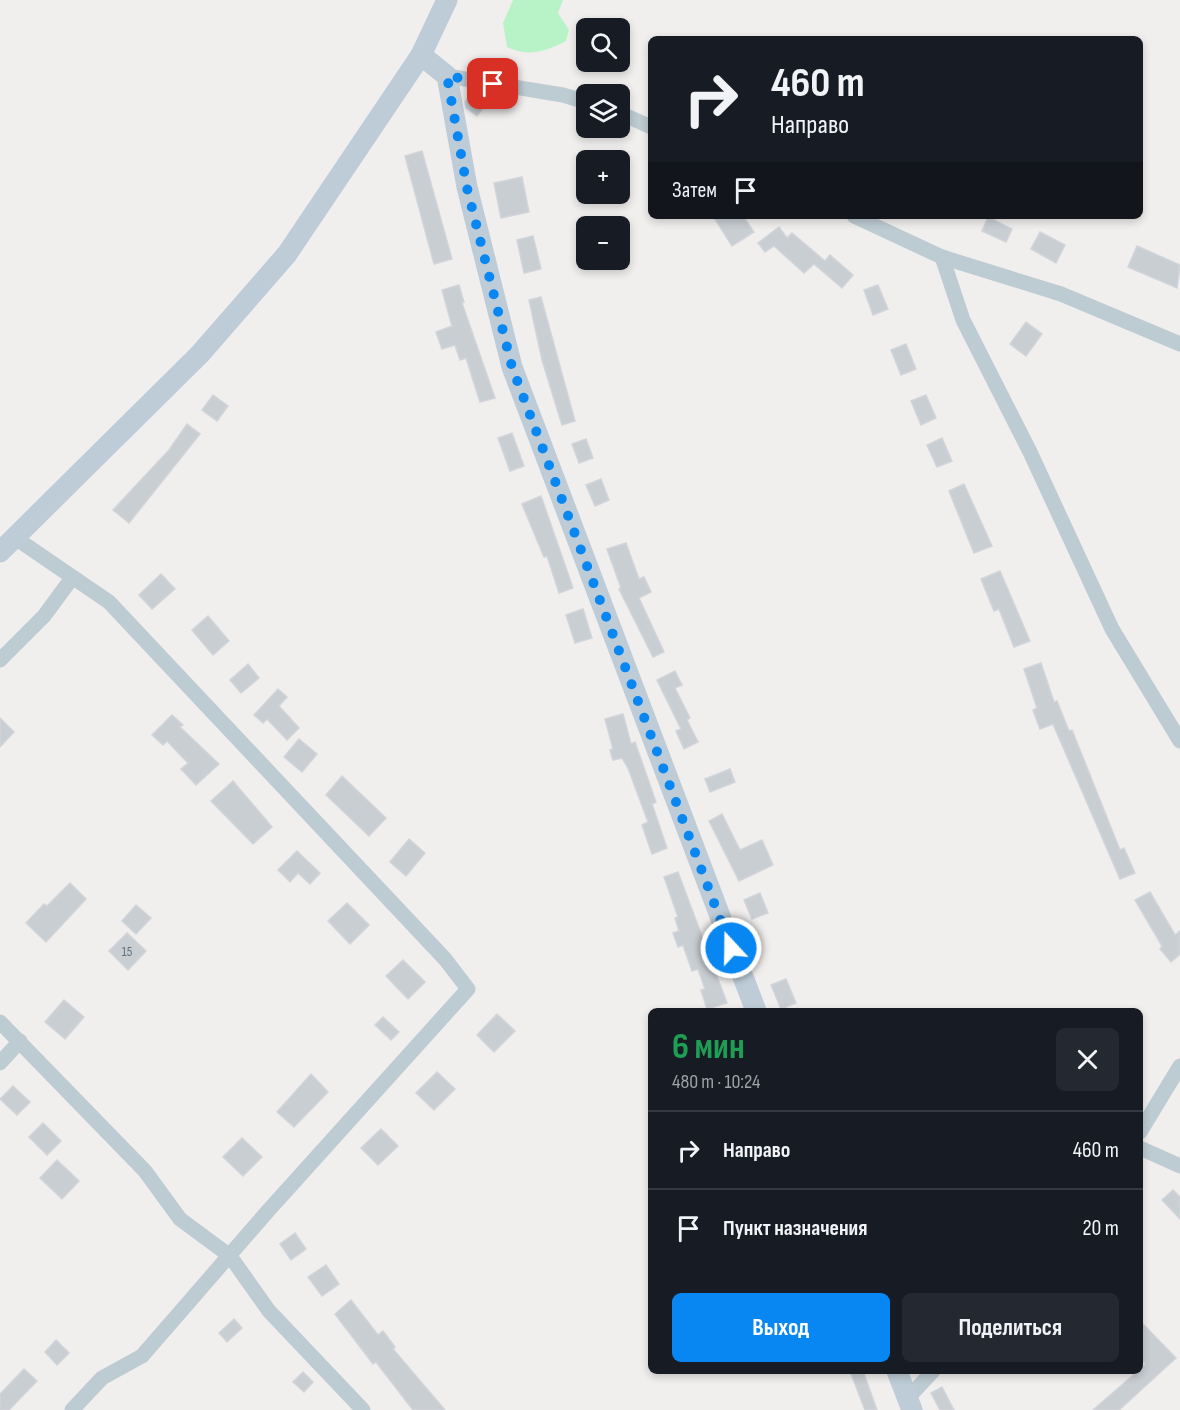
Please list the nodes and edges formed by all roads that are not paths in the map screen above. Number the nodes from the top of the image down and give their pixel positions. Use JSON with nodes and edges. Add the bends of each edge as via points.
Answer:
{"nodes":[{"id":1,"x":447,"y":0,"type":"edge"},
{"id":2,"x":421,"y":55,"type":"junction"},
{"id":3,"x":447,"y":76,"type":"junction"},
{"id":4,"x":576,"y":99,"type":"edge"},
{"id":5,"x":630,"y":118,"type":"edge"},
{"id":6,"x":648,"y":126,"type":"edge"},
{"id":7,"x":860,"y":219,"type":"edge"},
{"id":8,"x":942,"y":257,"type":"junction"},
{"id":9,"x":1180,"y":344,"type":"edge"},
{"id":10,"x":7,"y":544,"type":"edge"},
{"id":11,"x":72,"y":578,"type":"junction"},
{"id":12,"x":0,"y":660,"type":"edge"},
{"id":13,"x":1180,"y":741,"type":"edge"},
{"id":14,"x":755,"y":1008,"type":"edge"},
{"id":15,"x":0,"y":1022,"type":"edge"},
{"id":16,"x":20,"y":1041,"type":"junction"},
{"id":17,"x":0,"y":1063,"type":"edge"},
{"id":18,"x":1180,"y":1066,"type":"edge"},
{"id":19,"x":1143,"y":1127,"type":"edge"},
{"id":20,"x":1143,"y":1149,"type":"edge"},
{"id":21,"x":1180,"y":1166,"type":"edge"},
{"id":22,"x":230,"y":1256,"type":"junction"},
{"id":23,"x":898,"y":1374,"type":"edge"},
{"id":24,"x":931,"y":1374,"type":"edge"},
{"id":25,"x":910,"y":1404,"type":"edge"},
{"id":26,"x":72,"y":1410,"type":"edge"},
{"id":27,"x":363,"y":1410,"type":"edge"}],
"edges":[{"from":1,"to":2,"type":"street"},
{"from":2,"to":3,"type":"street"},
{"from":2,"to":10,"type":"street","via":[[287,254],[200,354]]},
{"from":3,"to":4,"type":"street"},
{"from":3,"to":14,"type":"street","via":[[467,188],[512,367]]},
{"from":5,"to":6,"type":"street"},
{"from":7,"to":8,"type":"street"},
{"from":8,"to":9,"type":"street","via":[[1061,294]]},
{"from":8,"to":13,"type":"street","via":[[963,320],[1113,629]]},
{"from":10,"to":11,"type":"street"},
{"from":11,"to":12,"type":"street","via":[[44,616]]},
{"from":11,"to":22,"type":"street","via":[[109,602],[445,958],[468,989]]},
{"from":15,"to":16,"type":"street"},
{"from":16,"to":17,"type":"street"},
{"from":16,"to":22,"type":"street","via":[[145,1171],[180,1219]]},
{"from":18,"to":19,"type":"street"},
{"from":20,"to":21,"type":"street"},
{"from":22,"to":26,"type":"street","via":[[142,1356],[102,1378]]},
{"from":22,"to":27,"type":"street","via":[[269,1311]]},
{"from":23,"to":25,"type":"street"},
{"from":24,"to":25,"type":"street"}]}
